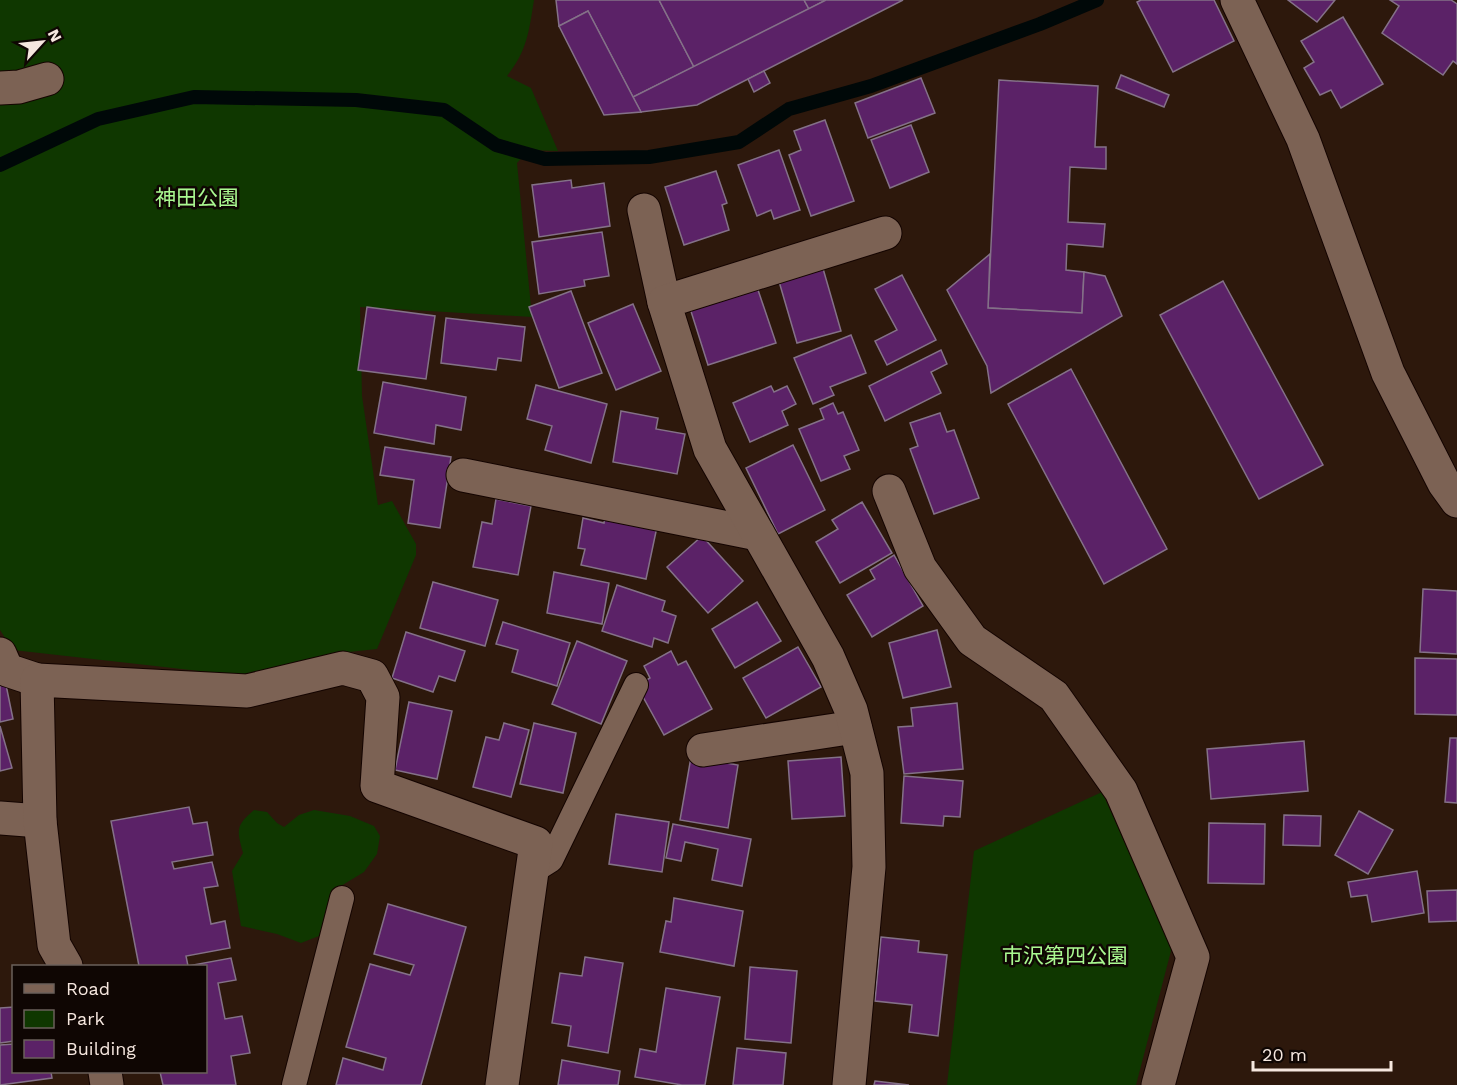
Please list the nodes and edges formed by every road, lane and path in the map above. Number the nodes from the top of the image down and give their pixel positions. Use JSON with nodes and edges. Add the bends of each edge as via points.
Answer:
{"nodes":[{"id":1,"x":1237,"y":0,"type":"edge"},
{"id":2,"x":47,"y":79,"type":"dead end"},
{"id":3,"x":0,"y":88,"type":"edge"},
{"id":4,"x":645,"y":210,"type":"dead end"},
{"id":5,"x":885,"y":234,"type":"dead end"},
{"id":6,"x":664,"y":302,"type":"junction"},
{"id":7,"x":463,"y":475,"type":"dead end"},
{"id":8,"x":889,"y":491,"type":"dead end"},
{"id":9,"x":1457,"y":501,"type":"edge"},
{"id":10,"x":758,"y":534,"type":"junction"},
{"id":11,"x":0,"y":654,"type":"edge"},
{"id":12,"x":37,"y":680,"type":"junction"},
{"id":13,"x":636,"y":685,"type":"dead end"},
{"id":14,"x":855,"y":727,"type":"junction"},
{"id":15,"x":703,"y":750,"type":"dead end"},
{"id":16,"x":0,"y":818,"type":"edge"},
{"id":17,"x":40,"y":821,"type":"junction"},
{"id":18,"x":532,"y":872,"type":"junction"},
{"id":19,"x":342,"y":898,"type":"dead end"},
{"id":20,"x":65,"y":965,"type":"edge"},
{"id":21,"x":294,"y":1085,"type":"edge"},
{"id":22,"x":502,"y":1085,"type":"edge"},
{"id":23,"x":849,"y":1085,"type":"edge"},
{"id":24,"x":1158,"y":1085,"type":"edge"}],
"edges":[{"from":1,"to":9,"type":"street","via":[[1303,139],[1388,373]]},
{"from":2,"to":3,"type":"street"},
{"from":4,"to":6,"type":"street"},
{"from":5,"to":6,"type":"street"},
{"from":6,"to":10,"type":"street","via":[[710,449]]},
{"from":7,"to":10,"type":"street"},
{"from":8,"to":24,"type":"street","via":[[921,568],[972,640],[1054,696],[1121,791],[1193,957]]},
{"from":10,"to":14,"type":"street","via":[[828,657]]},
{"from":11,"to":12,"type":"street","via":[[7,670]]},
{"from":12,"to":17,"type":"street"},
{"from":12,"to":18,"type":"street","via":[[247,691],[343,668],[372,676],[383,697],[377,786],[536,843]]},
{"from":13,"to":18,"type":"lane","via":[[551,860]]},
{"from":14,"to":15,"type":"street"},
{"from":14,"to":23,"type":"street","via":[[867,773],[869,867]]},
{"from":16,"to":17,"type":"street"},
{"from":17,"to":20,"type":"street","via":[[54,945]]},
{"from":18,"to":22,"type":"street"},
{"from":19,"to":21,"type":"lane"}]}
